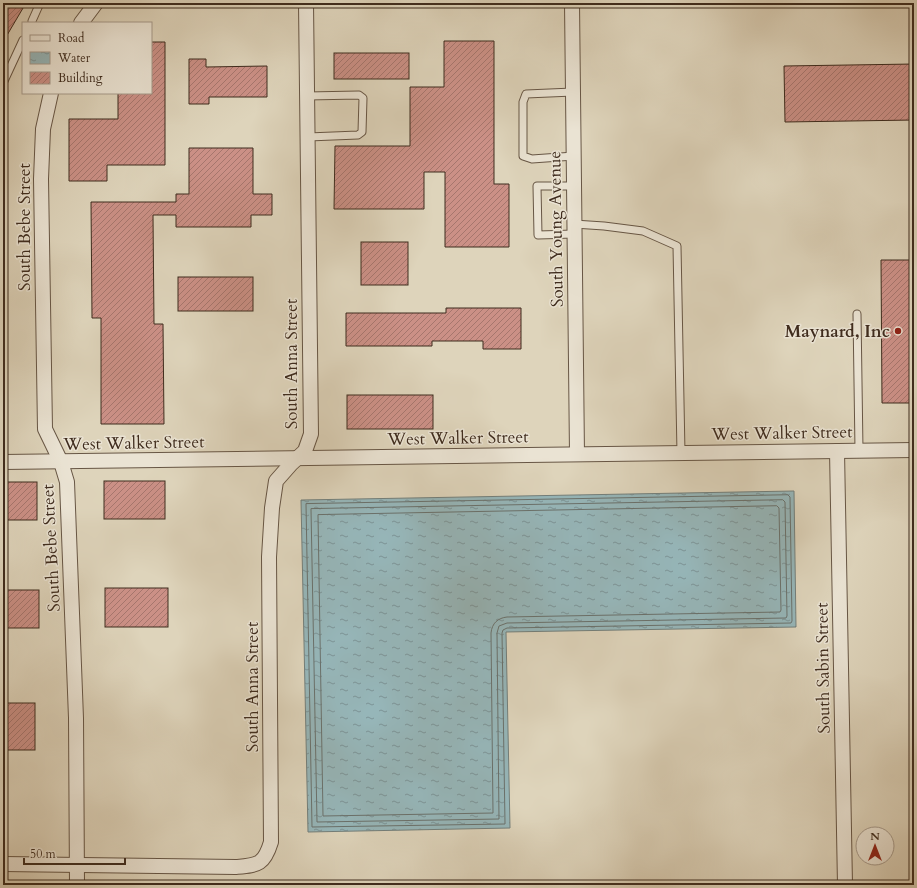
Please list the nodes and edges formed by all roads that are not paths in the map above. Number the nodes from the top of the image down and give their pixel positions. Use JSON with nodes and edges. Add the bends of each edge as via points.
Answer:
{"nodes":[{"id":1,"x":40,"y":3,"type":"edge"},
{"id":2,"x":306,"y":3,"type":"edge"},
{"id":3,"x":572,"y":3,"type":"edge"},
{"id":4,"x":94,"y":5,"type":"edge"},
{"id":5,"x":33,"y":22,"type":"edge"},
{"id":6,"x":81,"y":22,"type":"edge"},
{"id":7,"x":22,"y":42,"type":"edge"},
{"id":8,"x":4,"y":81,"type":"edge"},
{"id":9,"x":573,"y":92,"type":"junction"},
{"id":10,"x":51,"y":94,"type":"edge"},
{"id":11,"x":308,"y":96,"type":"junction"},
{"id":12,"x":308,"y":136,"type":"junction"},
{"id":13,"x":574,"y":156,"type":"junction"},
{"id":14,"x":574,"y":186,"type":"junction"},
{"id":15,"x":574,"y":229,"type":"junction"},
{"id":16,"x":857,"y":314,"type":"dead end"},
{"id":17,"x":859,"y":450,"type":"junction"},
{"id":18,"x":914,"y":450,"type":"edge"},
{"id":19,"x":837,"y":451,"type":"junction"},
{"id":20,"x":681,"y":452,"type":"junction"},
{"id":21,"x":577,"y":454,"type":"junction"},
{"id":22,"x":298,"y":458,"type":"junction"},
{"id":23,"x":3,"y":462,"type":"edge"},
{"id":24,"x":61,"y":462,"type":"junction"},
{"id":25,"x":3,"y":864,"type":"edge"},
{"id":26,"x":76,"y":865,"type":"junction"},
{"id":27,"x":77,"y":885,"type":"edge"},
{"id":28,"x":845,"y":885,"type":"edge"}],
"edges":[{"from":1,"to":5,"type":"lane"},
{"from":2,"to":11,"type":"street","name":"South Anna Street"},
{"from":3,"to":9,"type":"street","name":"South Young Avenue"},
{"from":4,"to":6,"type":"street"},
{"from":7,"to":8,"type":"lane"},
{"from":9,"to":13,"type":"street","name":"South Young Avenue"},
{"from":9,"to":13,"type":"lane","via":[[526,94],[522,102],[523,156],[532,159]]},
{"from":10,"to":24,"type":"street","name":"South Bebe Street","via":[[43,129],[41,179],[45,429]]},
{"from":11,"to":12,"type":"street","name":"South Anna Street"},
{"from":11,"to":12,"type":"lane","via":[[359,95],[363,98],[362,132]]},
{"from":12,"to":22,"type":"street","name":"South Anna Street","via":[[311,434],[305,451]]},
{"from":13,"to":14,"type":"street","name":"South Young Avenue"},
{"from":14,"to":15,"type":"street","name":"South Young Avenue"},
{"from":14,"to":15,"type":"lane","via":[[538,186],[538,235]]},
{"from":15,"to":20,"type":"lane","via":[[604,226],[643,231],[677,246]]},
{"from":15,"to":21,"type":"street","name":"South Young Avenue"},
{"from":16,"to":17,"type":"lane"},
{"from":17,"to":18,"type":"street","name":"West Walker Street"},
{"from":17,"to":19,"type":"street","name":"West Walker Street"},
{"from":19,"to":20,"type":"street","name":"West Walker Street"},
{"from":19,"to":28,"type":"street","name":"South Sabin Street"},
{"from":20,"to":21,"type":"street","name":"West Walker Street"},
{"from":21,"to":22,"type":"street","name":"West Walker Street"},
{"from":22,"to":24,"type":"street","name":"West Walker Street"},
{"from":22,"to":26,"type":"street","name":"South Anna Street","via":[[276,481],[272,508],[269,557],[271,842],[267,855],[251,866],[236,867]]},
{"from":23,"to":24,"type":"street","name":"West Walker Street"},
{"from":24,"to":26,"type":"street","name":"South Bebe Street","via":[[67,482],[69,521],[76,718]]},
{"from":25,"to":26,"type":"street"},
{"from":26,"to":27,"type":"street","name":"South Bebe Street"}]}
